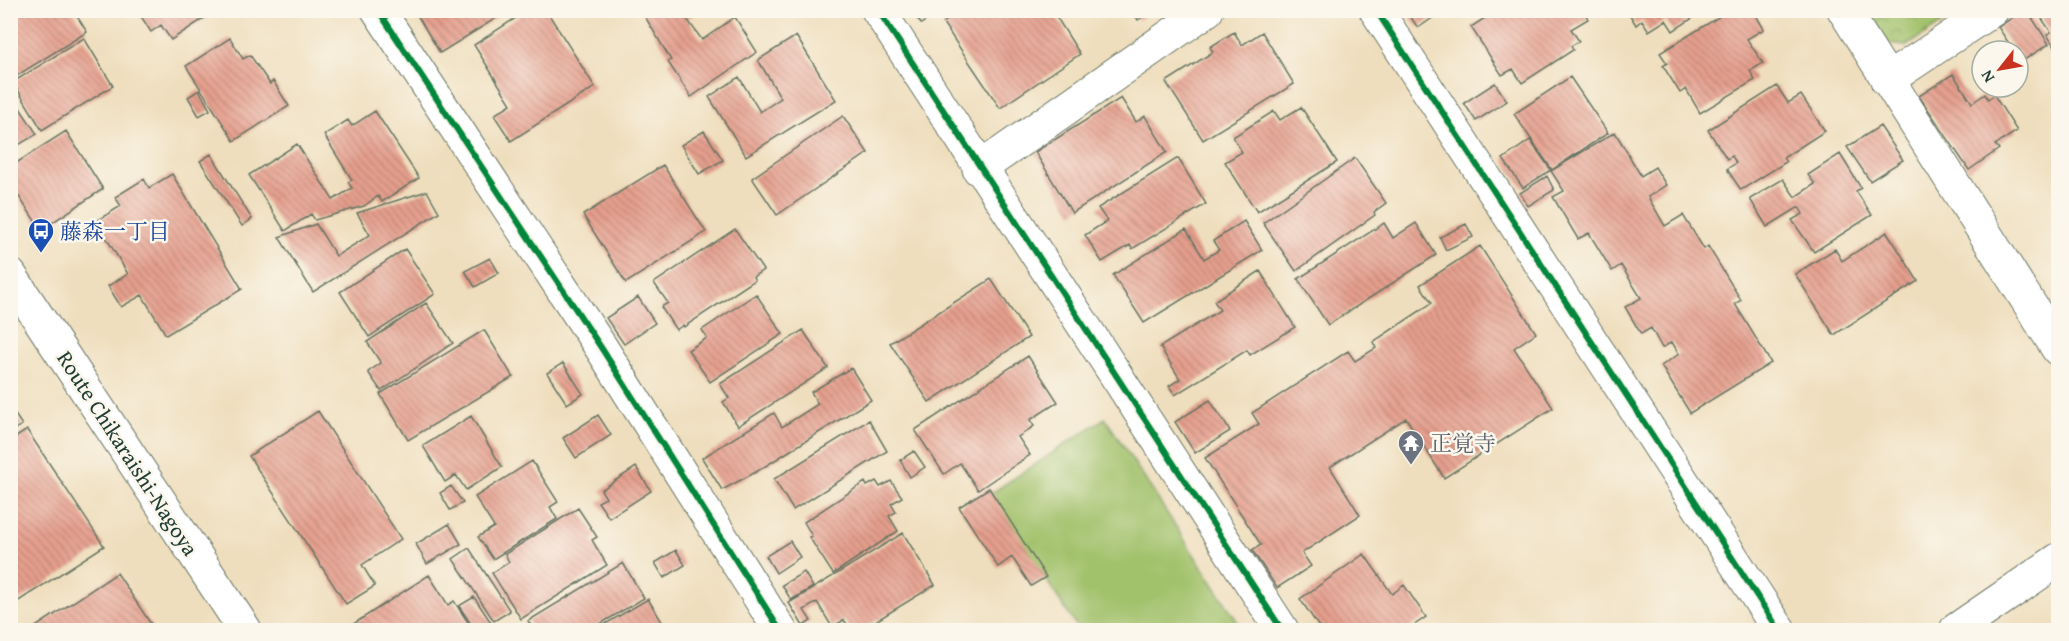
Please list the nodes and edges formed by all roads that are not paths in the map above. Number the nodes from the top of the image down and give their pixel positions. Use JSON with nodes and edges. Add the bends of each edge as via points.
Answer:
{"nodes":[{"id":1,"x":378,"y":10,"type":"edge"},
{"id":2,"x":878,"y":10,"type":"edge"},
{"id":3,"x":1207,"y":10,"type":"edge"},
{"id":4,"x":1376,"y":10,"type":"edge"},
{"id":5,"x":1844,"y":10,"type":"edge"},
{"id":6,"x":1992,"y":10,"type":"edge"},
{"id":7,"x":1887,"y":80,"type":"junction"},
{"id":8,"x":979,"y":169,"type":"junction"},
{"id":9,"x":10,"y":275,"type":"edge"},
{"id":10,"x":2058,"y":349,"type":"edge"},
{"id":11,"x":2058,"y":561,"type":"edge"},
{"id":12,"x":245,"y":630,"type":"edge"},
{"id":13,"x":780,"y":630,"type":"edge"},
{"id":14,"x":1282,"y":630,"type":"edge"},
{"id":15,"x":1779,"y":630,"type":"edge"},
{"id":16,"x":1956,"y":630,"type":"edge"}],
"edges":[{"from":1,"to":13,"type":"street","via":[[602,349]]},
{"from":2,"to":8,"type":"street"},
{"from":3,"to":8,"type":"street"},
{"from":4,"to":15,"type":"street"},
{"from":5,"to":7,"type":"street"},
{"from":6,"to":7,"type":"street"},
{"from":7,"to":10,"type":"street"},
{"from":8,"to":14,"type":"street"},
{"from":9,"to":12,"type":"street","name":"Route Chikaraishi-Nagoya"},
{"from":11,"to":16,"type":"street"}]}
